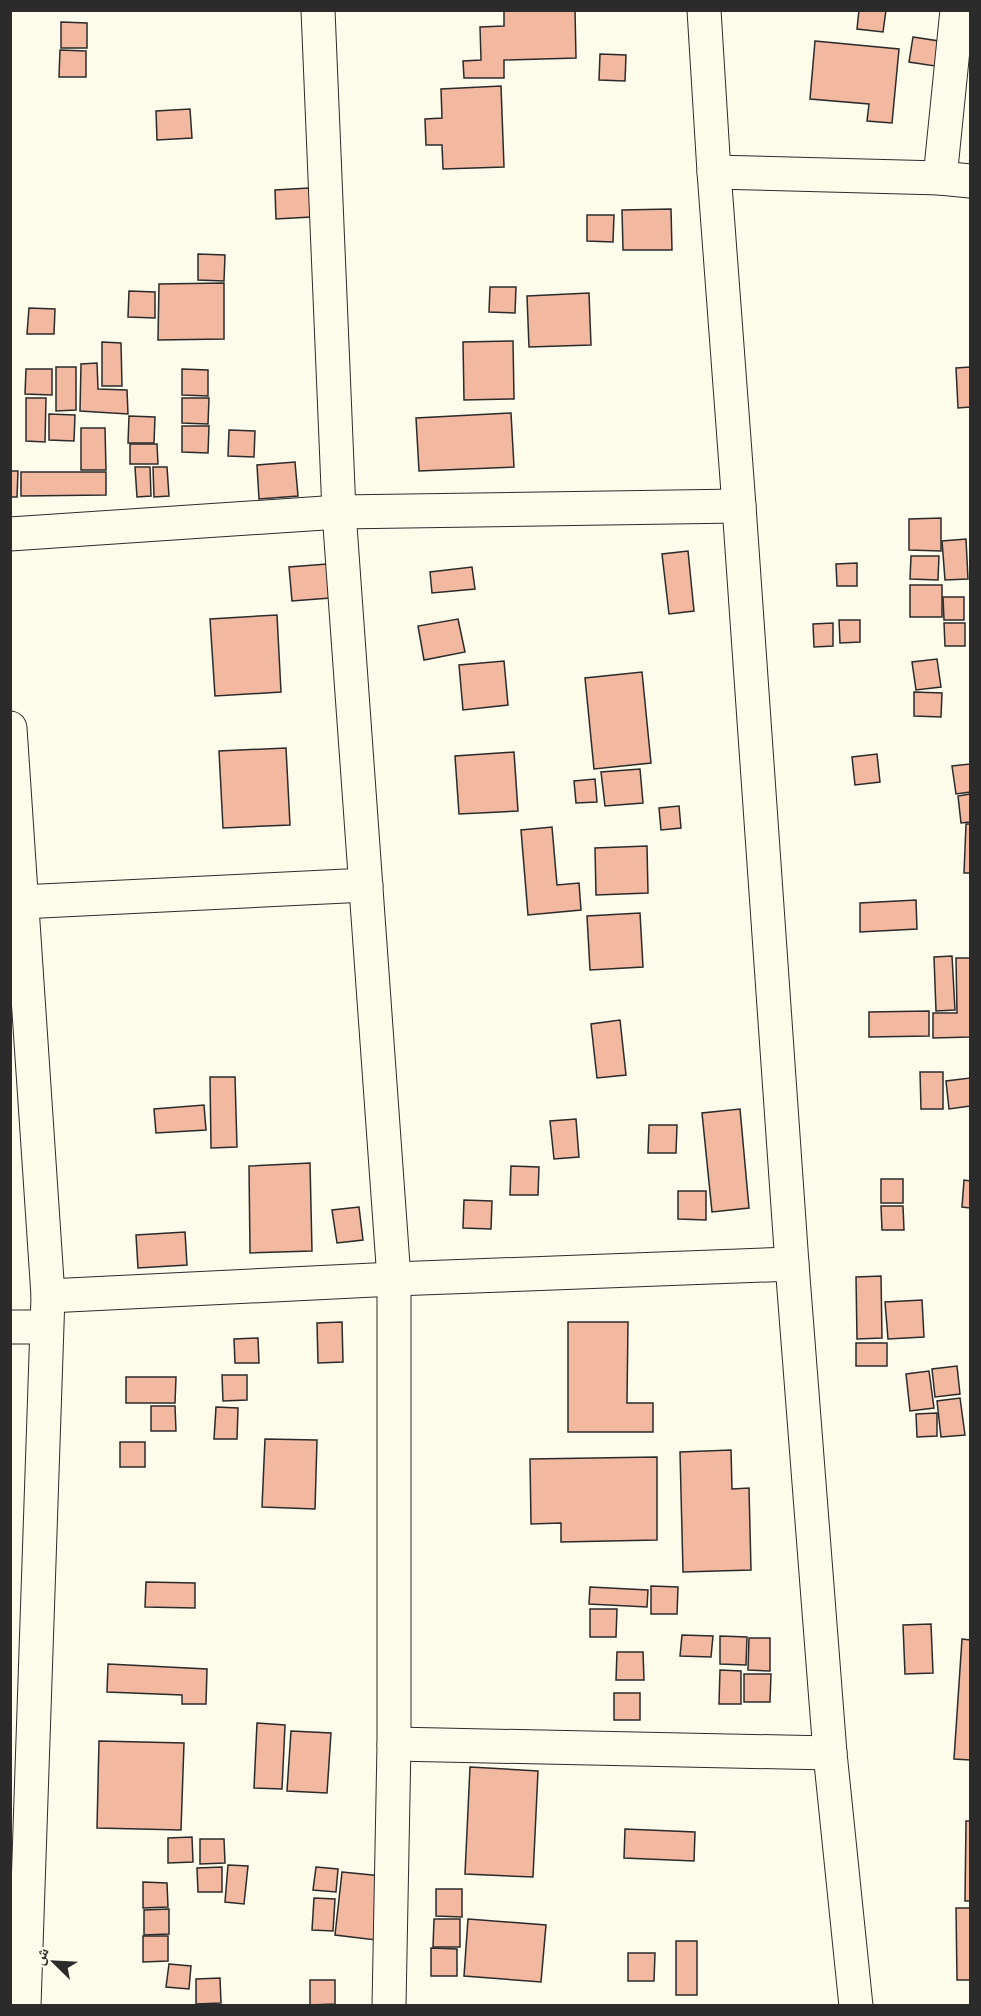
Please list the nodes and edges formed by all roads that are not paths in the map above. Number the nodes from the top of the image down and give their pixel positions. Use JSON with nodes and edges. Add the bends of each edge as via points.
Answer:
{"nodes":[{"id":1,"x":318,"y":10,"type":"edge"},
{"id":2,"x":704,"y":10,"type":"edge"},
{"id":3,"x":957,"y":10,"type":"edge"},
{"id":4,"x":714,"y":172,"type":"junction"},
{"id":5,"x":955,"y":179,"type":"edge"},
{"id":6,"x":739,"y":506,"type":"junction"},
{"id":7,"x":339,"y":512,"type":"junction"},
{"id":8,"x":10,"y":534,"type":"edge"},
{"id":9,"x":10,"y":728,"type":"edge"},
{"id":10,"x":366,"y":885,"type":"junction"},
{"id":11,"x":21,"y":902,"type":"junction"},
{"id":12,"x":792,"y":1264,"type":"junction"},
{"id":13,"x":394,"y":1279,"type":"junction"},
{"id":14,"x":47,"y":1312,"type":"junction"},
{"id":15,"x":10,"y":1327,"type":"edge"},
{"id":16,"x":394,"y":1744,"type":"junction"},
{"id":17,"x":830,"y":1753,"type":"junction"},
{"id":18,"x":24,"y":2006,"type":"edge"},
{"id":19,"x":389,"y":2006,"type":"edge"},
{"id":20,"x":856,"y":2006,"type":"edge"}],
"edges":[{"from":1,"to":7,"type":"street"},
{"from":2,"to":4,"type":"street"},
{"from":3,"to":5,"type":"street"},
{"from":4,"to":5,"type":"street"},
{"from":4,"to":6,"type":"street"},
{"from":6,"to":7,"type":"street"},
{"from":6,"to":12,"type":"street"},
{"from":7,"to":8,"type":"street"},
{"from":7,"to":10,"type":"street"},
{"from":9,"to":11,"type":"street"},
{"from":10,"to":11,"type":"street"},
{"from":10,"to":13,"type":"street"},
{"from":11,"to":14,"type":"street"},
{"from":12,"to":13,"type":"street"},
{"from":12,"to":17,"type":"street"},
{"from":13,"to":14,"type":"street"},
{"from":13,"to":16,"type":"street"},
{"from":14,"to":15,"type":"street"},
{"from":14,"to":18,"type":"street"},
{"from":16,"to":17,"type":"street"},
{"from":16,"to":19,"type":"street"},
{"from":17,"to":20,"type":"street"}]}
